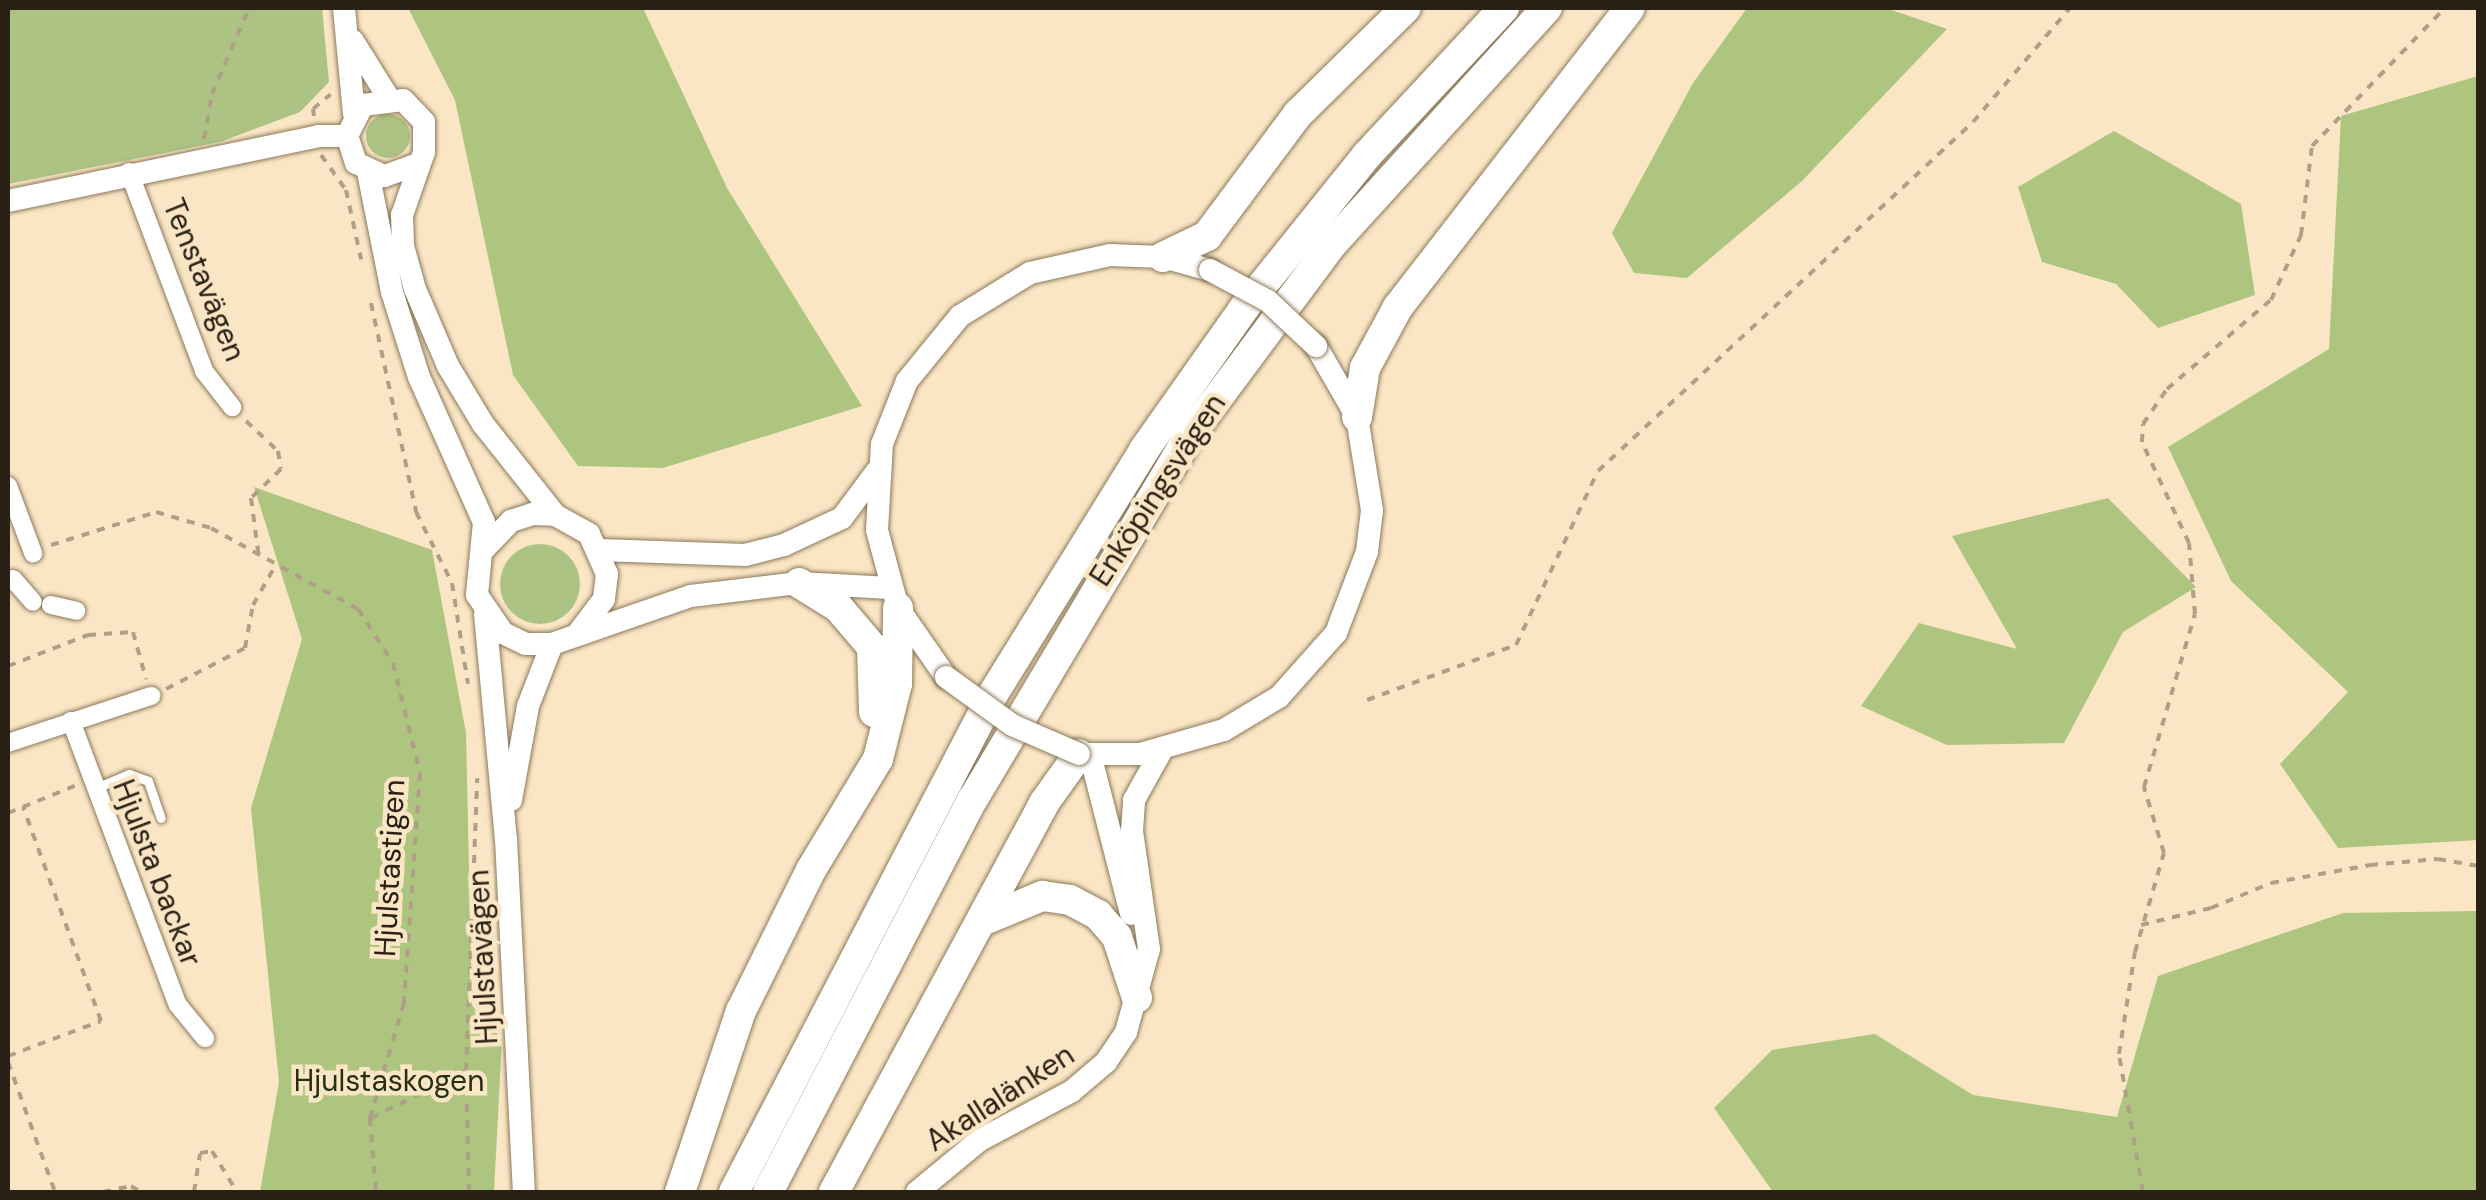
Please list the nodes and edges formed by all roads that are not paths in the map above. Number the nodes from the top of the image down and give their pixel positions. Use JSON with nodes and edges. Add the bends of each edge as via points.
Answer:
{"nodes":[{"id":1,"x":344,"y":8,"type":"edge"},
{"id":2,"x":1406,"y":8,"type":"edge"},
{"id":3,"x":1504,"y":8,"type":"edge"},
{"id":4,"x":1547,"y":8,"type":"edge"},
{"id":5,"x":1630,"y":8,"type":"edge"},
{"id":6,"x":351,"y":38,"type":"junction"},
{"id":7,"x":388,"y":97,"type":"junction"},
{"id":8,"x":350,"y":125,"type":"junction"},
{"id":9,"x":415,"y":165,"type":"junction"},
{"id":10,"x":129,"y":172,"type":"junction"},
{"id":11,"x":368,"y":172,"type":"junction"},
{"id":12,"x":8,"y":200,"type":"edge"},
{"id":13,"x":1163,"y":258,"type":"junction"},
{"id":14,"x":232,"y":407,"type":"road end"},
{"id":15,"x":1357,"y":417,"type":"junction"},
{"id":16,"x":877,"y":472,"type":"junction"},
{"id":17,"x":8,"y":486,"type":"edge"},
{"id":18,"x":554,"y":515,"type":"junction"},
{"id":19,"x":600,"y":550,"type":"junction"},
{"id":20,"x":32,"y":553,"type":"road end"},
{"id":21,"x":480,"y":554,"type":"junction"},
{"id":22,"x":13,"y":579,"type":"dead end"},
{"id":23,"x":799,"y":583,"type":"junction"},
{"id":24,"x":894,"y":598,"type":"junction"},
{"id":25,"x":76,"y":611,"type":"dead end"},
{"id":26,"x":485,"y":614,"type":"junction"},
{"id":27,"x":563,"y":640,"type":"junction"},
{"id":28,"x":151,"y":696,"type":"road end"},
{"id":29,"x":70,"y":721,"type":"junction"},
{"id":30,"x":8,"y":743,"type":"edge"},
{"id":31,"x":1163,"y":748,"type":"junction"},
{"id":32,"x":1085,"y":756,"type":"junction"},
{"id":33,"x":94,"y":784,"type":"junction"},
{"id":34,"x":847,"y":806,"type":"junction"},
{"id":35,"x":160,"y":818,"type":"dead end"},
{"id":36,"x":506,"y":838,"type":"junction"},
{"id":37,"x":987,"y":919,"type":"junction"},
{"id":38,"x":1137,"y":998,"type":"junction"},
{"id":39,"x":837,"y":1021,"type":"junction"},
{"id":40,"x":205,"y":1038,"type":"dead end"},
{"id":41,"x":524,"y":1192,"type":"edge"},
{"id":42,"x":680,"y":1192,"type":"edge"},
{"id":43,"x":734,"y":1192,"type":"edge"},
{"id":44,"x":768,"y":1192,"type":"edge"},
{"id":45,"x":834,"y":1192,"type":"edge"},
{"id":46,"x":918,"y":1192,"type":"edge"}],
"edges":[{"from":1,"to":6,"type":"main road"},
{"from":2,"to":13,"type":"highway","via":[[1298,114],[1207,236]]},
{"from":3,"to":39,"type":"highway","name":"Enköpingsvägen","via":[[1367,155],[1244,308],[1144,450],[993,694]]},
{"from":4,"to":39,"type":"highway","name":"Enköpingsvägen","via":[[1333,243],[1188,438]]},
{"from":5,"to":15,"type":"highway","via":[[1398,307],[1365,368]]},
{"from":6,"to":7,"type":"main road"},
{"from":6,"to":8,"type":"main road"},
{"from":7,"to":8,"type":"main road"},
{"from":7,"to":9,"type":"main road","via":[[415,109],[424,122],[427,137]]},
{"from":8,"to":10,"type":"main road","name":"Tenstavägen"},
{"from":8,"to":11,"type":"main road","via":[[349,150]]},
{"from":9,"to":11,"type":"main road","via":[[401,174]]},
{"from":9,"to":18,"type":"main road","via":[[402,246],[431,329],[483,424]]},
{"from":10,"to":12,"type":"main road","name":"Tenstavägen"},
{"from":10,"to":14,"type":"street","name":"Tenstavägen","via":[[204,371]]},
{"from":11,"to":21,"type":"main road","via":[[392,292],[419,377],[477,498],[484,522]]},
{"from":13,"to":15,"type":"main road","bridge":true,"via":[[1210,270],[1268,301],[1316,346]]},
{"from":13,"to":16,"type":"main road","via":[[1069,261],[1030,273],[971,308],[932,345],[907,382]]},
{"from":15,"to":31,"type":"main road","via":[[1372,510],[1363,566],[1336,633],[1310,668],[1252,716]]},
{"from":16,"to":19,"type":"main road","via":[[842,518],[784,546],[744,554]]},
{"from":16,"to":24,"type":"main road","via":[[876,530]]},
{"from":17,"to":20,"type":"street"},
{"from":18,"to":19,"type":"main road","via":[[573,522]]},
{"from":18,"to":21,"type":"main road","via":[[510,522]]},
{"from":19,"to":27,"type":"main road","via":[[604,599]]},
{"from":21,"to":26,"type":"main road","via":[[476,574]]},
{"from":22,"to":25,"type":"street","via":[[42,604]]},
{"from":23,"to":24,"type":"main road"},
{"from":23,"to":27,"type":"main road","via":[[691,596]]},
{"from":23,"to":34,"type":"highway","via":[[858,627],[876,664],[873,721]]},
{"from":24,"to":32,"type":"main road","bridge":true,"via":[[946,677],[1012,725]]},
{"from":24,"to":34,"type":"highway","via":[[890,725],[868,778]]},
{"from":26,"to":27,"type":"main road","via":[[514,638]]},
{"from":26,"to":36,"type":"main road","name":"Hjulstavägen"},
{"from":27,"to":36,"type":"main road","name":"Hjulstavägen","via":[[528,706]]},
{"from":28,"to":29,"type":"street"},
{"from":29,"to":30,"type":"street"},
{"from":29,"to":33,"type":"street","name":"Hjulsta backar"},
{"from":31,"to":32,"type":"main road"},
{"from":31,"to":38,"type":"main road","name":"Akallalänken","via":[[1134,800],[1148,948]]},
{"from":32,"to":37,"type":"highway","via":[[1044,803]]},
{"from":32,"to":38,"type":"main road","via":[[1128,892]]},
{"from":33,"to":35,"type":"lane","via":[[129,774],[148,782]]},
{"from":33,"to":40,"type":"street","name":"Hjulsta backar","via":[[178,1006]]},
{"from":34,"to":42,"type":"highway","via":[[740,1011]]},
{"from":36,"to":41,"type":"main road","name":"Hjulstavägen"},
{"from":37,"to":38,"type":"highway","via":[[1042,896],[1098,914],[1117,937]]},
{"from":37,"to":45,"type":"highway"},
{"from":38,"to":46,"type":"main road","name":"Akallalänken","via":[[1106,1062],[1072,1092],[980,1140]]},
{"from":39,"to":43,"type":"highway"},
{"from":39,"to":44,"type":"highway"}]}
